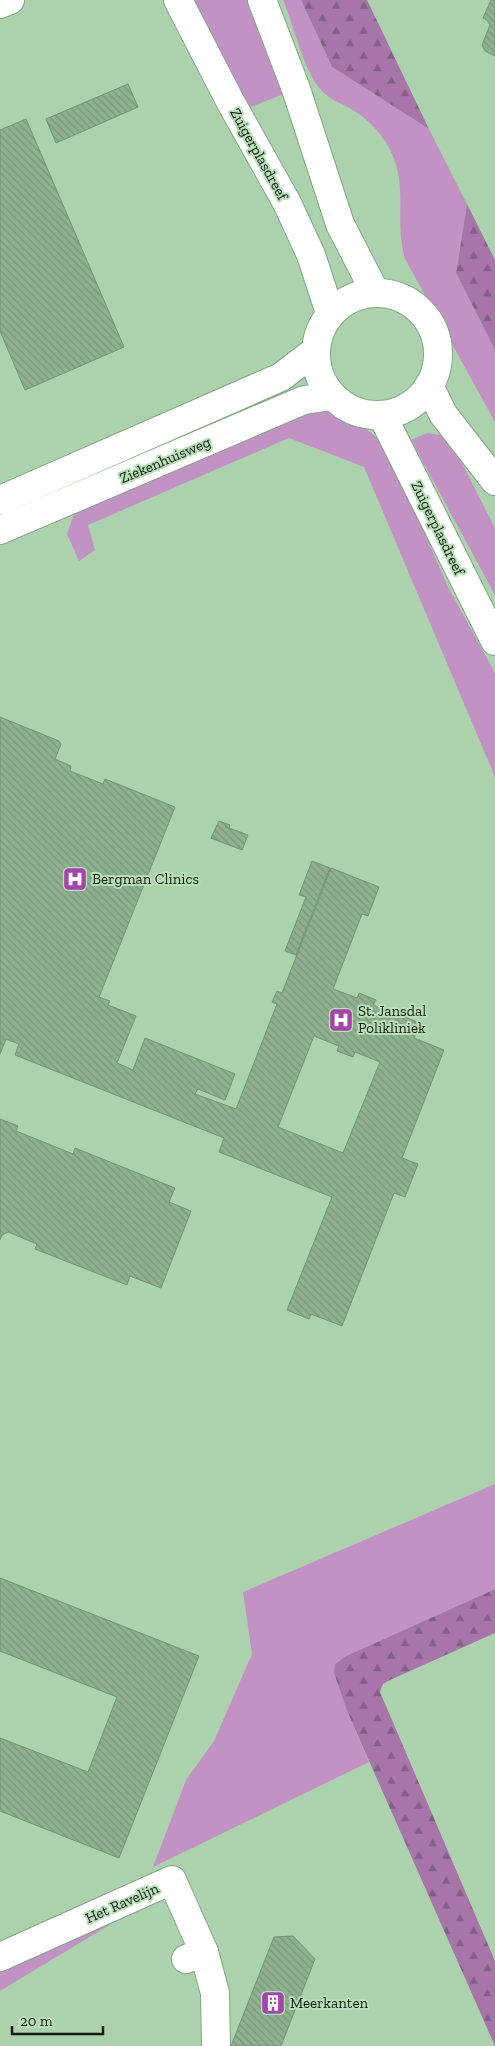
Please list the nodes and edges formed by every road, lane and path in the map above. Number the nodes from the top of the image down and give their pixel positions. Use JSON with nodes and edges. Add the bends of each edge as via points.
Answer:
{"nodes":[{"id":1,"x":10,"y":0,"type":"edge"},
{"id":2,"x":178,"y":0,"type":"edge"},
{"id":3,"x":262,"y":0,"type":"edge"},
{"id":4,"x":0,"y":4,"type":"edge"},
{"id":5,"x":374,"y":292,"type":"junction"},
{"id":6,"x":330,"y":313,"type":"junction"},
{"id":7,"x":315,"y":352,"type":"junction"},
{"id":8,"x":429,"y":386,"type":"junction"},
{"id":9,"x":332,"y":396,"type":"junction"},
{"id":10,"x":382,"y":415,"type":"junction"},
{"id":11,"x":495,"y":481,"type":"edge"},
{"id":12,"x":3,"y":514,"type":"edge"},
{"id":13,"x":495,"y":640,"type":"edge"},
{"id":14,"x":0,"y":1956,"type":"edge"},
{"id":15,"x":216,"y":2046,"type":"edge"}],
"edges":[{"from":1,"to":4,"type":"main road"},
{"from":2,"to":6,"type":"main road","name":"Zuigerplasdreef","via":[[287,203],[311,254]]},
{"from":3,"to":5,"type":"main road","via":[[296,89],[340,224]]},
{"from":5,"to":6,"type":"main road","via":[[350,298]]},
{"from":5,"to":8,"type":"main road","via":[[406,300],[430,323],[438,354]]},
{"from":6,"to":7,"type":"main road","via":[[319,331]]},
{"from":7,"to":9,"type":"main road","via":[[316,368]]},
{"from":7,"to":12,"type":"main road","name":"Ziekenhuisweg","via":[[281,377]]},
{"from":8,"to":10,"type":"main road","via":[[417,400],[401,410]]},
{"from":8,"to":11,"type":"main road","via":[[443,414]]},
{"from":9,"to":10,"type":"main road","via":[[347,408],[364,414]]},
{"from":9,"to":12,"type":"main road","name":"Ziekenhuisweg","via":[[304,400]]},
{"from":10,"to":13,"type":"main road","name":"Zuigerplasdreef"},
{"from":14,"to":15,"type":"main road","name":"Het Ravelijn","via":[[172,1880],[195,1956],[215,1993]]}]}
